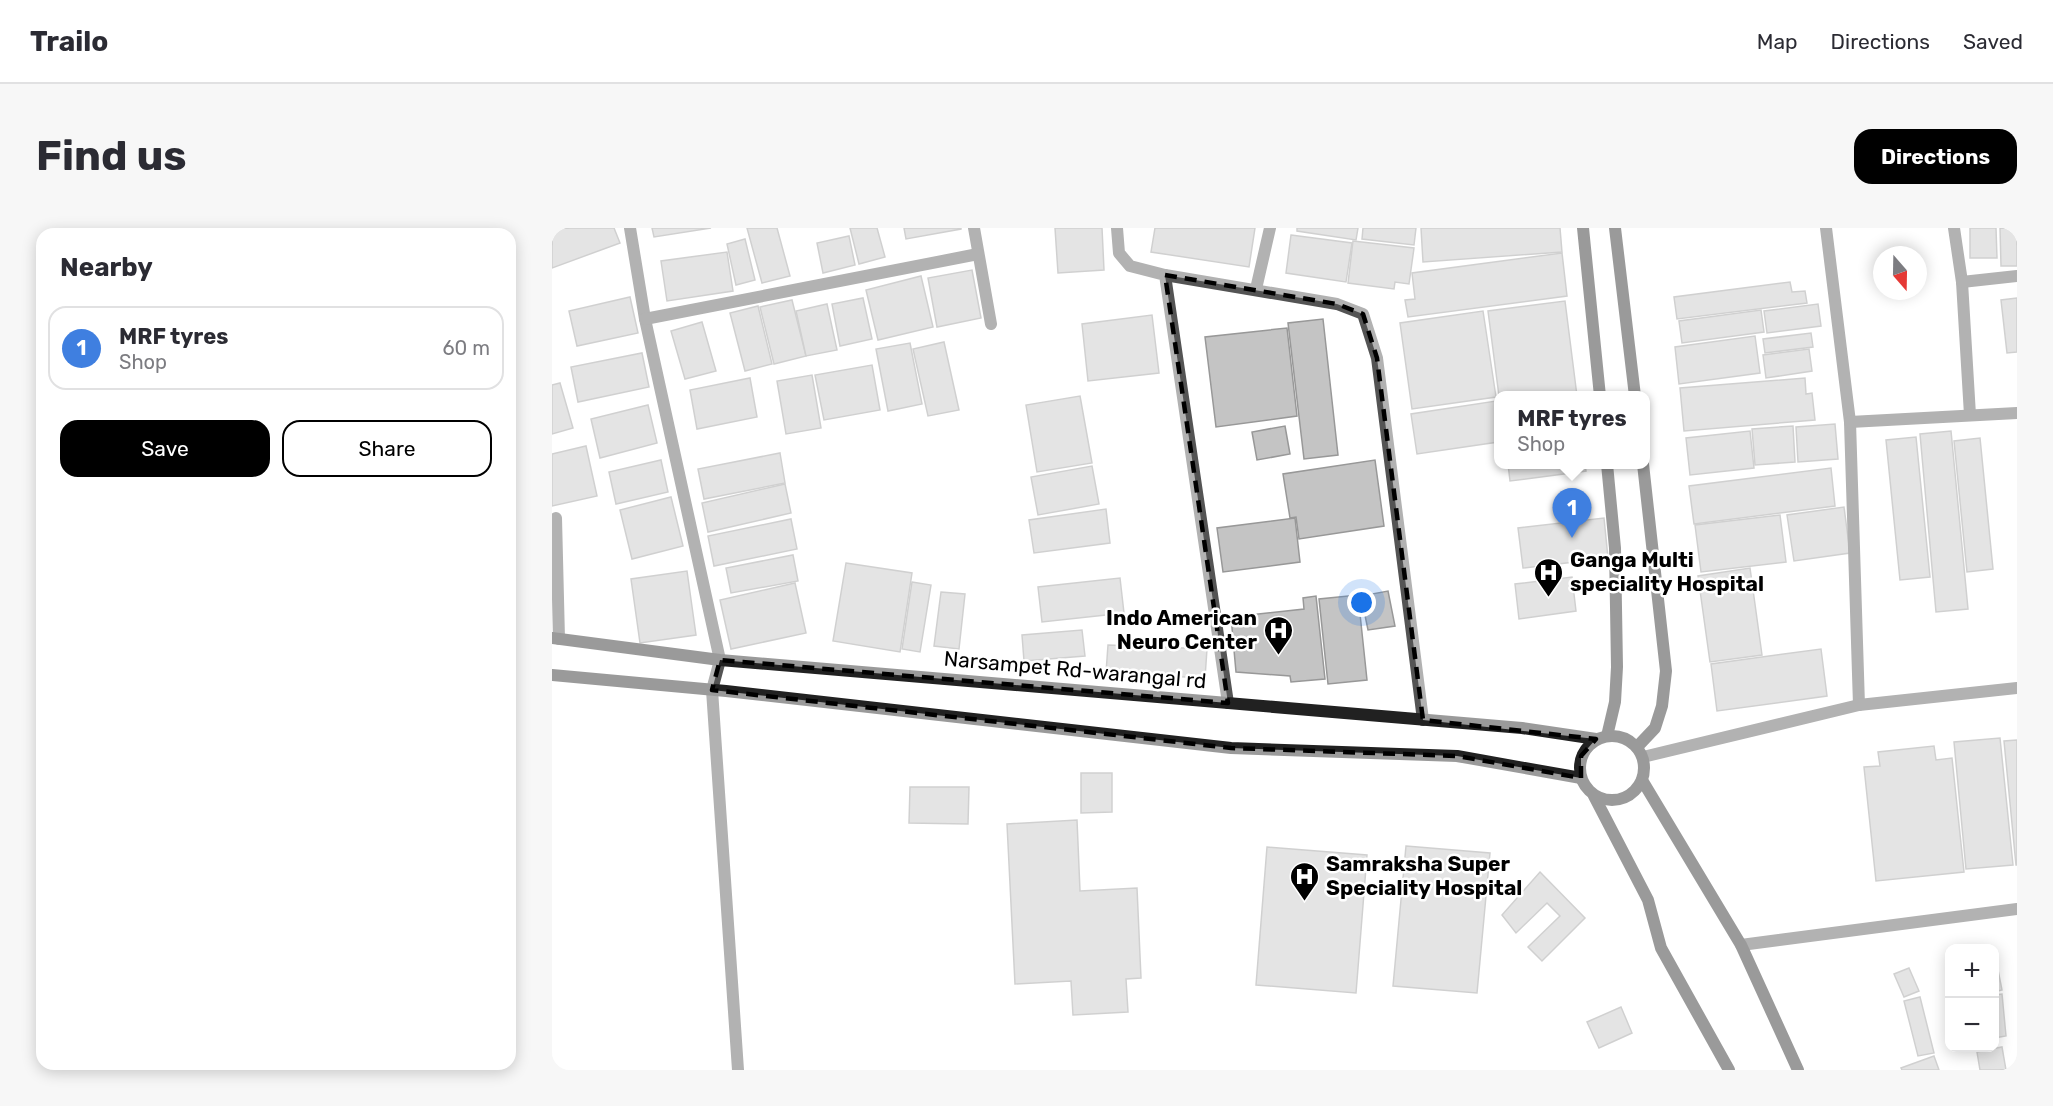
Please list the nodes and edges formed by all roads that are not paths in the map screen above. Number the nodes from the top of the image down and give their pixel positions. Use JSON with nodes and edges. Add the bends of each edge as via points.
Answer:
{"nodes":[{"id":1,"x":630,"y":228,"type":"edge"},
{"id":2,"x":974,"y":228,"type":"edge"},
{"id":3,"x":1117,"y":228,"type":"edge"},
{"id":4,"x":1270,"y":228,"type":"edge"},
{"id":5,"x":1583,"y":228,"type":"edge"},
{"id":6,"x":1615,"y":228,"type":"edge"},
{"id":7,"x":1826,"y":228,"type":"edge"},
{"id":8,"x":1954,"y":228,"type":"edge"},
{"id":9,"x":978,"y":254,"type":"junction"},
{"id":10,"x":1165,"y":275,"type":"junction"},
{"id":11,"x":2017,"y":276,"type":"edge"},
{"id":12,"x":1962,"y":282,"type":"junction"},
{"id":13,"x":1256,"y":289,"type":"junction"},
{"id":14,"x":645,"y":319,"type":"junction"},
{"id":15,"x":991,"y":324,"type":"dead end"},
{"id":16,"x":1599,"y":391,"type":"edge"},
{"id":17,"x":1634,"y":391,"type":"edge"},
{"id":18,"x":2017,"y":413,"type":"edge"},
{"id":19,"x":1970,"y":415,"type":"junction"},
{"id":20,"x":1850,"y":422,"type":"junction"},
{"id":21,"x":1607,"y":469,"type":"edge"},
{"id":22,"x":1643,"y":469,"type":"edge"},
{"id":23,"x":556,"y":518,"type":"dead end"},
{"id":24,"x":556,"y":638,"type":"edge"},
{"id":25,"x":720,"y":660,"type":"junction"},
{"id":26,"x":552,"y":675,"type":"edge"},
{"id":27,"x":2017,"y":688,"type":"edge"},
{"id":28,"x":712,"y":690,"type":"junction"},
{"id":29,"x":1228,"y":703,"type":"junction"},
{"id":30,"x":1859,"y":705,"type":"junction"},
{"id":31,"x":1423,"y":720,"type":"junction"},
{"id":32,"x":1601,"y":737,"type":"junction"},
{"id":33,"x":1640,"y":752,"type":"junction"},
{"id":34,"x":1581,"y":778,"type":"junction"},
{"id":35,"x":1642,"y":780,"type":"junction"},
{"id":36,"x":1594,"y":796,"type":"junction"},
{"id":37,"x":2017,"y":909,"type":"edge"},
{"id":38,"x":1741,"y":945,"type":"junction"},
{"id":39,"x":738,"y":1070,"type":"edge"},
{"id":40,"x":1729,"y":1070,"type":"edge"},
{"id":41,"x":1798,"y":1070,"type":"edge"}],
"edges":[{"from":1,"to":14,"type":"street"},
{"from":2,"to":9,"type":"street"},
{"from":3,"to":10,"type":"street","via":[[1119,252],[1130,266]]},
{"from":4,"to":13,"type":"street"},
{"from":5,"to":16,"type":"main road"},
{"from":6,"to":17,"type":"main road"},
{"from":7,"to":20,"type":"street"},
{"from":8,"to":12,"type":"street"},
{"from":9,"to":14,"type":"street"},
{"from":9,"to":15,"type":"street"},
{"from":10,"to":13,"type":"street"},
{"from":10,"to":29,"type":"street"},
{"from":11,"to":12,"type":"street"},
{"from":12,"to":19,"type":"street"},
{"from":13,"to":31,"type":"street","via":[[1337,304],[1363,314],[1377,358]]},
{"from":14,"to":25,"type":"street"},
{"from":18,"to":19,"type":"street"},
{"from":19,"to":20,"type":"street"},
{"from":20,"to":30,"type":"street"},
{"from":21,"to":32,"type":"main road","via":[[1615,548],[1617,667],[1615,702]]},
{"from":22,"to":33,"type":"main road","via":[[1666,671],[1655,728]]},
{"from":23,"to":24,"type":"street"},
{"from":24,"to":25,"type":"main road","name":"Narsampet Rd-warangal rd"},
{"from":25,"to":28,"type":"street"},
{"from":25,"to":29,"type":"main road","name":"Narsampet Rd-warangal rd"},
{"from":26,"to":28,"type":"main road"},
{"from":27,"to":30,"type":"street"},
{"from":28,"to":34,"type":"main road","via":[[1232,748],[1457,756]]},
{"from":28,"to":39,"type":"street"},
{"from":29,"to":31,"type":"main road","name":"Narsampet Rd-warangal rd"},
{"from":30,"to":33,"type":"street"},
{"from":31,"to":32,"type":"main road","name":"Narsampet Rd-warangal rd"},
{"from":32,"to":33,"type":"main road","via":[[1629,740]]},
{"from":32,"to":34,"type":"main road","via":[[1587,746],[1581,756]]},
{"from":33,"to":35,"type":"main road"},
{"from":34,"to":36,"type":"main road"},
{"from":35,"to":36,"type":"main road","via":[[1636,789],[1617,800]]},
{"from":35,"to":38,"type":"main road"},
{"from":36,"to":40,"type":"main road","via":[[1648,900],[1661,948]]},
{"from":37,"to":38,"type":"street"},
{"from":38,"to":41,"type":"main road"}]}
